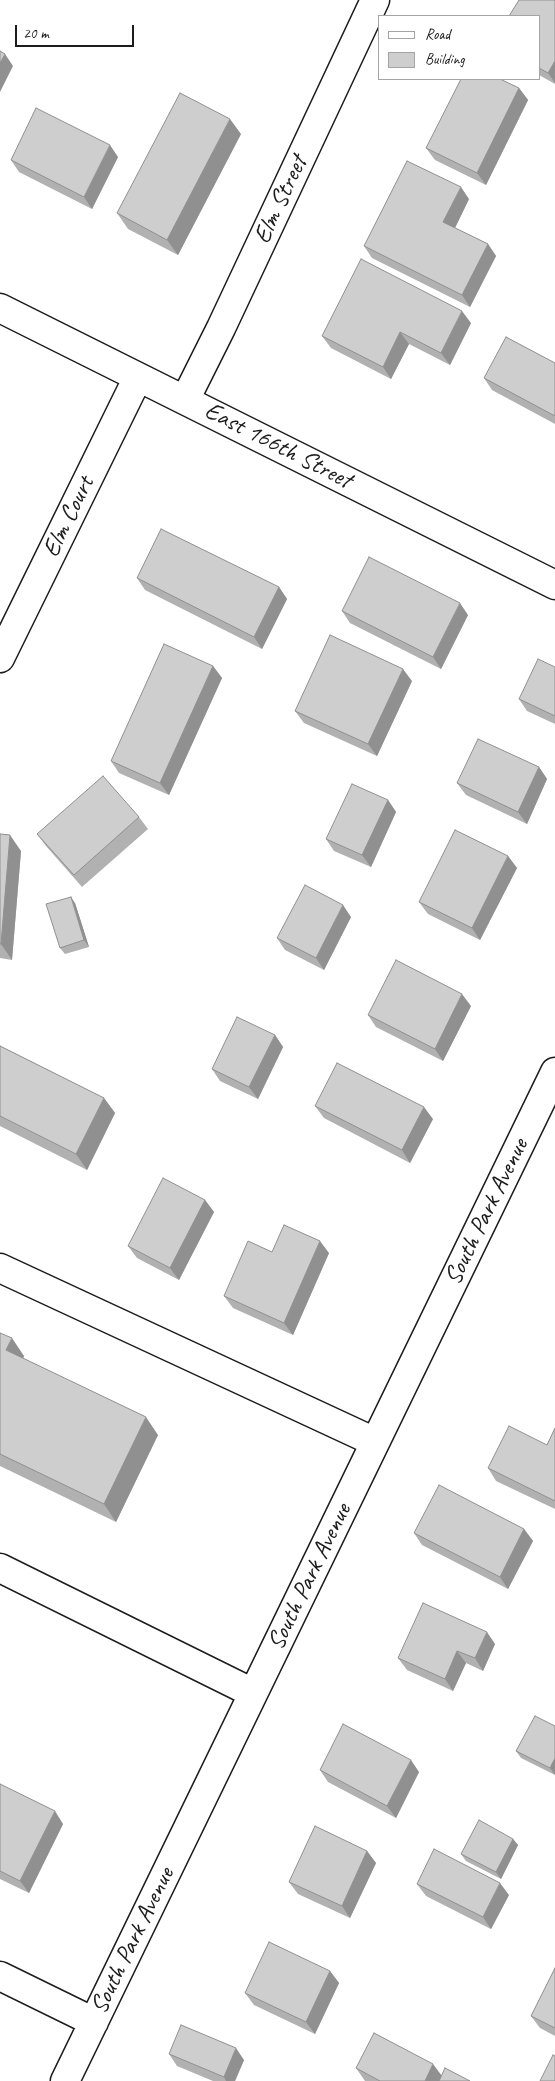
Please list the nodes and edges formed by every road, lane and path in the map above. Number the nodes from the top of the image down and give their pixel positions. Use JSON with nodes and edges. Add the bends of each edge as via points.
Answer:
{"nodes":[{"id":1,"x":375,"y":0,"type":"edge"},
{"id":2,"x":0,"y":308,"type":"edge"},
{"id":3,"x":138,"y":377,"type":"junction"},
{"id":4,"x":185,"y":400,"type":"junction"},
{"id":5,"x":555,"y":585,"type":"edge"},
{"id":6,"x":0,"y":658,"type":"edge"},
{"id":7,"x":555,"y":1072,"type":"edge"},
{"id":8,"x":0,"y":1268,"type":"edge"},
{"id":9,"x":376,"y":1442,"type":"junction"},
{"id":10,"x":0,"y":1568,"type":"edge"},
{"id":11,"x":253,"y":1694,"type":"junction"},
{"id":12,"x":0,"y":1976,"type":"edge"},
{"id":13,"x":94,"y":2022,"type":"junction"},
{"id":14,"x":65,"y":2081,"type":"edge"}],
"edges":[{"from":1,"to":4,"type":"street","name":"Elm Street"},
{"from":2,"to":3,"type":"street","name":"East 166th Street"},
{"from":3,"to":4,"type":"street","name":"East 166th Street"},
{"from":3,"to":6,"type":"street","name":"Elm Court"},
{"from":4,"to":5,"type":"street","name":"East 166th Street"},
{"from":7,"to":9,"type":"street","name":"South Park Avenue"},
{"from":8,"to":9,"type":"street"},
{"from":9,"to":11,"type":"street","name":"South Park Avenue"},
{"from":10,"to":11,"type":"street"},
{"from":11,"to":13,"type":"street","name":"South Park Avenue"},
{"from":12,"to":13,"type":"street"},
{"from":13,"to":14,"type":"street","name":"South Park Avenue"}]}
